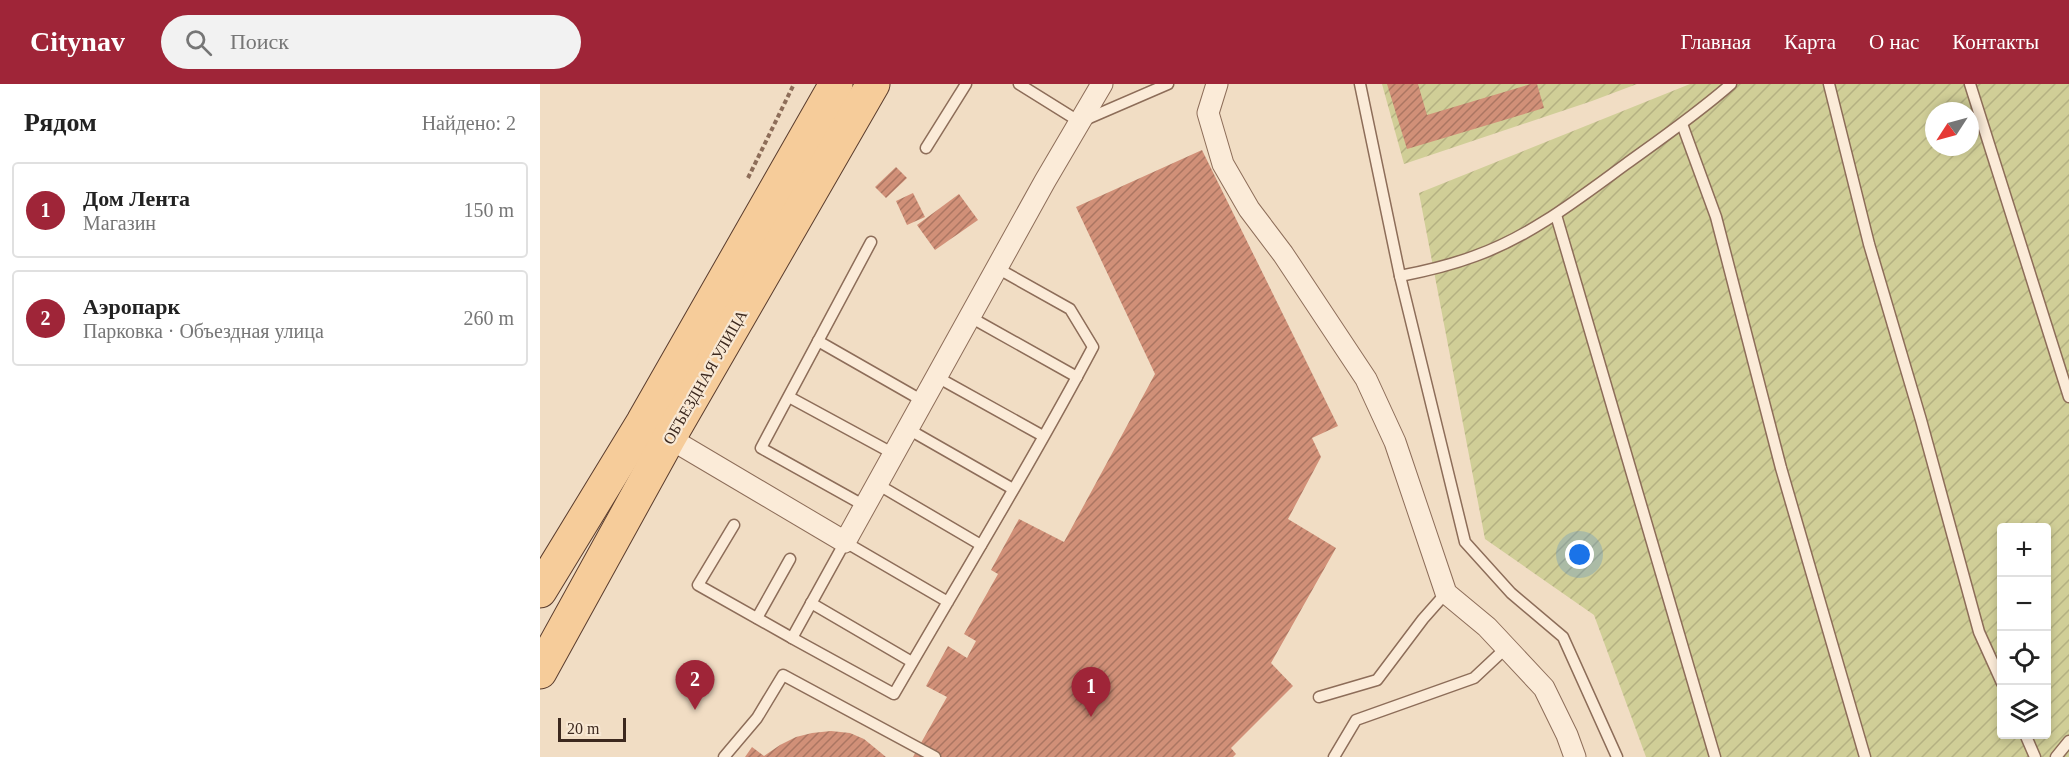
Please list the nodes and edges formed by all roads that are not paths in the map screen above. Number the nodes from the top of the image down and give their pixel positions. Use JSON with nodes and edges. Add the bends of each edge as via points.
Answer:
{"nodes":[{"id":1,"x":836,"y":84,"type":"edge"},
{"id":2,"x":873,"y":84,"type":"edge"},
{"id":3,"x":966,"y":84,"type":"edge"},
{"id":4,"x":1019,"y":84,"type":"edge"},
{"id":5,"x":1102,"y":84,"type":"edge"},
{"id":6,"x":1168,"y":84,"type":"edge"},
{"id":7,"x":1217,"y":84,"type":"edge"},
{"id":8,"x":1360,"y":84,"type":"edge"},
{"id":9,"x":1731,"y":84,"type":"edge"},
{"id":10,"x":1829,"y":84,"type":"edge"},
{"id":11,"x":1970,"y":84,"type":"edge"},
{"id":12,"x":1080,"y":122,"type":"junction"},
{"id":13,"x":1682,"y":124,"type":"junction"},
{"id":14,"x":926,"y":148,"type":"dead end"},
{"id":15,"x":1556,"y":215,"type":"junction"},
{"id":16,"x":871,"y":242,"type":"dead end"},
{"id":17,"x":997,"y":268,"type":"junction"},
{"id":18,"x":1400,"y":276,"type":"junction"},
{"id":19,"x":970,"y":317,"type":"junction"},
{"id":20,"x":818,"y":342,"type":"junction"},
{"id":21,"x":937,"y":377,"type":"junction"},
{"id":22,"x":1077,"y":377,"type":"junction"},
{"id":23,"x":789,"y":397,"type":"junction"},
{"id":24,"x":2069,"y":397,"type":"edge"},
{"id":25,"x":923,"y":401,"type":"junction"},
{"id":26,"x":908,"y":429,"type":"junction"},
{"id":27,"x":656,"y":430,"type":"junction"},
{"id":28,"x":1043,"y":436,"type":"junction"},
{"id":29,"x":894,"y":454,"type":"junction"},
{"id":30,"x":877,"y":484,"type":"junction"},
{"id":31,"x":1012,"y":489,"type":"junction"},
{"id":32,"x":865,"y":506,"type":"junction"},
{"id":33,"x":734,"y":525,"type":"dead end"},
{"id":34,"x":845,"y":542,"type":"junction"},
{"id":35,"x":981,"y":545,"type":"junction"},
{"id":36,"x":790,"y":559,"type":"dead end"},
{"id":37,"x":540,"y":591,"type":"edge"},
{"id":38,"x":1446,"y":593,"type":"junction"},
{"id":39,"x":948,"y":602,"type":"junction"},
{"id":40,"x":811,"y":603,"type":"junction"},
{"id":41,"x":757,"y":618,"type":"junction"},
{"id":42,"x":792,"y":638,"type":"junction"},
{"id":43,"x":1506,"y":648,"type":"junction"},
{"id":44,"x":912,"y":662,"type":"junction"},
{"id":45,"x":540,"y":672,"type":"edge"},
{"id":46,"x":1997,"y":673,"type":"edge"},
{"id":47,"x":1319,"y":697,"type":"dead end"},
{"id":48,"x":2027,"y":739,"type":"edge"},
{"id":49,"x":2069,"y":741,"type":"edge"},
{"id":50,"x":724,"y":757,"type":"edge"},
{"id":51,"x":935,"y":757,"type":"edge"},
{"id":52,"x":1334,"y":757,"type":"edge"},
{"id":53,"x":1575,"y":757,"type":"edge"},
{"id":54,"x":1617,"y":757,"type":"edge"},
{"id":55,"x":1715,"y":757,"type":"edge"},
{"id":56,"x":1865,"y":757,"type":"edge"},
{"id":57,"x":2035,"y":757,"type":"edge"},
{"id":58,"x":2055,"y":757,"type":"edge"}],
"edges":[{"from":1,"to":27,"type":"main road","name":"ОБЪЕЗДНАЯ УЛИЦА"},
{"from":2,"to":27,"type":"main road","name":"ОБЪЕЗДНАЯ УЛИЦА"},
{"from":3,"to":14,"type":"lane"},
{"from":4,"to":12,"type":"lane"},
{"from":5,"to":12,"type":"street"},
{"from":6,"to":12,"type":"lane"},
{"from":7,"to":38,"type":"street","via":[[1208,113],[1223,164],[1249,209],[1366,379],[1395,442]]},
{"from":8,"to":18,"type":"lane"},
{"from":9,"to":13,"type":"lane"},
{"from":10,"to":46,"type":"lane","via":[[1869,244],[1979,632]]},
{"from":11,"to":24,"type":"lane"},
{"from":12,"to":17,"type":"street"},
{"from":13,"to":15,"type":"lane"},
{"from":13,"to":56,"type":"lane","via":[[1716,217],[1781,468]]},
{"from":15,"to":18,"type":"lane","via":[[1477,256]]},
{"from":15,"to":55,"type":"lane"},
{"from":16,"to":20,"type":"lane"},
{"from":17,"to":19,"type":"street"},
{"from":17,"to":22,"type":"lane","via":[[1070,309],[1093,346]]},
{"from":18,"to":54,"type":"lane","via":[[1465,542],[1511,592],[1563,637]]},
{"from":19,"to":21,"type":"street"},
{"from":19,"to":22,"type":"lane"},
{"from":20,"to":23,"type":"lane"},
{"from":20,"to":25,"type":"lane"},
{"from":21,"to":25,"type":"street"},
{"from":21,"to":28,"type":"lane"},
{"from":22,"to":28,"type":"lane"},
{"from":23,"to":29,"type":"lane"},
{"from":23,"to":32,"type":"lane","via":[[761,448]]},
{"from":25,"to":26,"type":"street"},
{"from":26,"to":29,"type":"street"},
{"from":26,"to":31,"type":"lane"},
{"from":27,"to":34,"type":"street"},
{"from":27,"to":37,"type":"main road","name":"ОБЪЕЗДНАЯ УЛИЦА"},
{"from":27,"to":45,"type":"main road","name":"ОБЪЕЗДНАЯ УЛИЦА"},
{"from":28,"to":31,"type":"lane"},
{"from":29,"to":30,"type":"street"},
{"from":30,"to":32,"type":"street"},
{"from":30,"to":35,"type":"lane"},
{"from":31,"to":35,"type":"lane"},
{"from":32,"to":34,"type":"street"},
{"from":33,"to":41,"type":"lane","via":[[698,585]]},
{"from":34,"to":39,"type":"lane"},
{"from":34,"to":40,"type":"lane"},
{"from":35,"to":39,"type":"lane"},
{"from":36,"to":41,"type":"lane"},
{"from":38,"to":43,"type":"street"},
{"from":38,"to":47,"type":"lane","via":[[1377,680]]},
{"from":39,"to":44,"type":"lane"},
{"from":40,"to":42,"type":"lane"},
{"from":40,"to":44,"type":"lane"},
{"from":41,"to":42,"type":"lane"},
{"from":42,"to":44,"type":"lane","via":[[894,694]]},
{"from":43,"to":52,"type":"lane","via":[[1474,678],[1356,720]]},
{"from":43,"to":53,"type":"street","via":[[1544,688]]},
{"from":48,"to":57,"type":"lane"},
{"from":49,"to":58,"type":"lane"},
{"from":50,"to":51,"type":"lane","via":[[757,718],[783,675]]}]}
